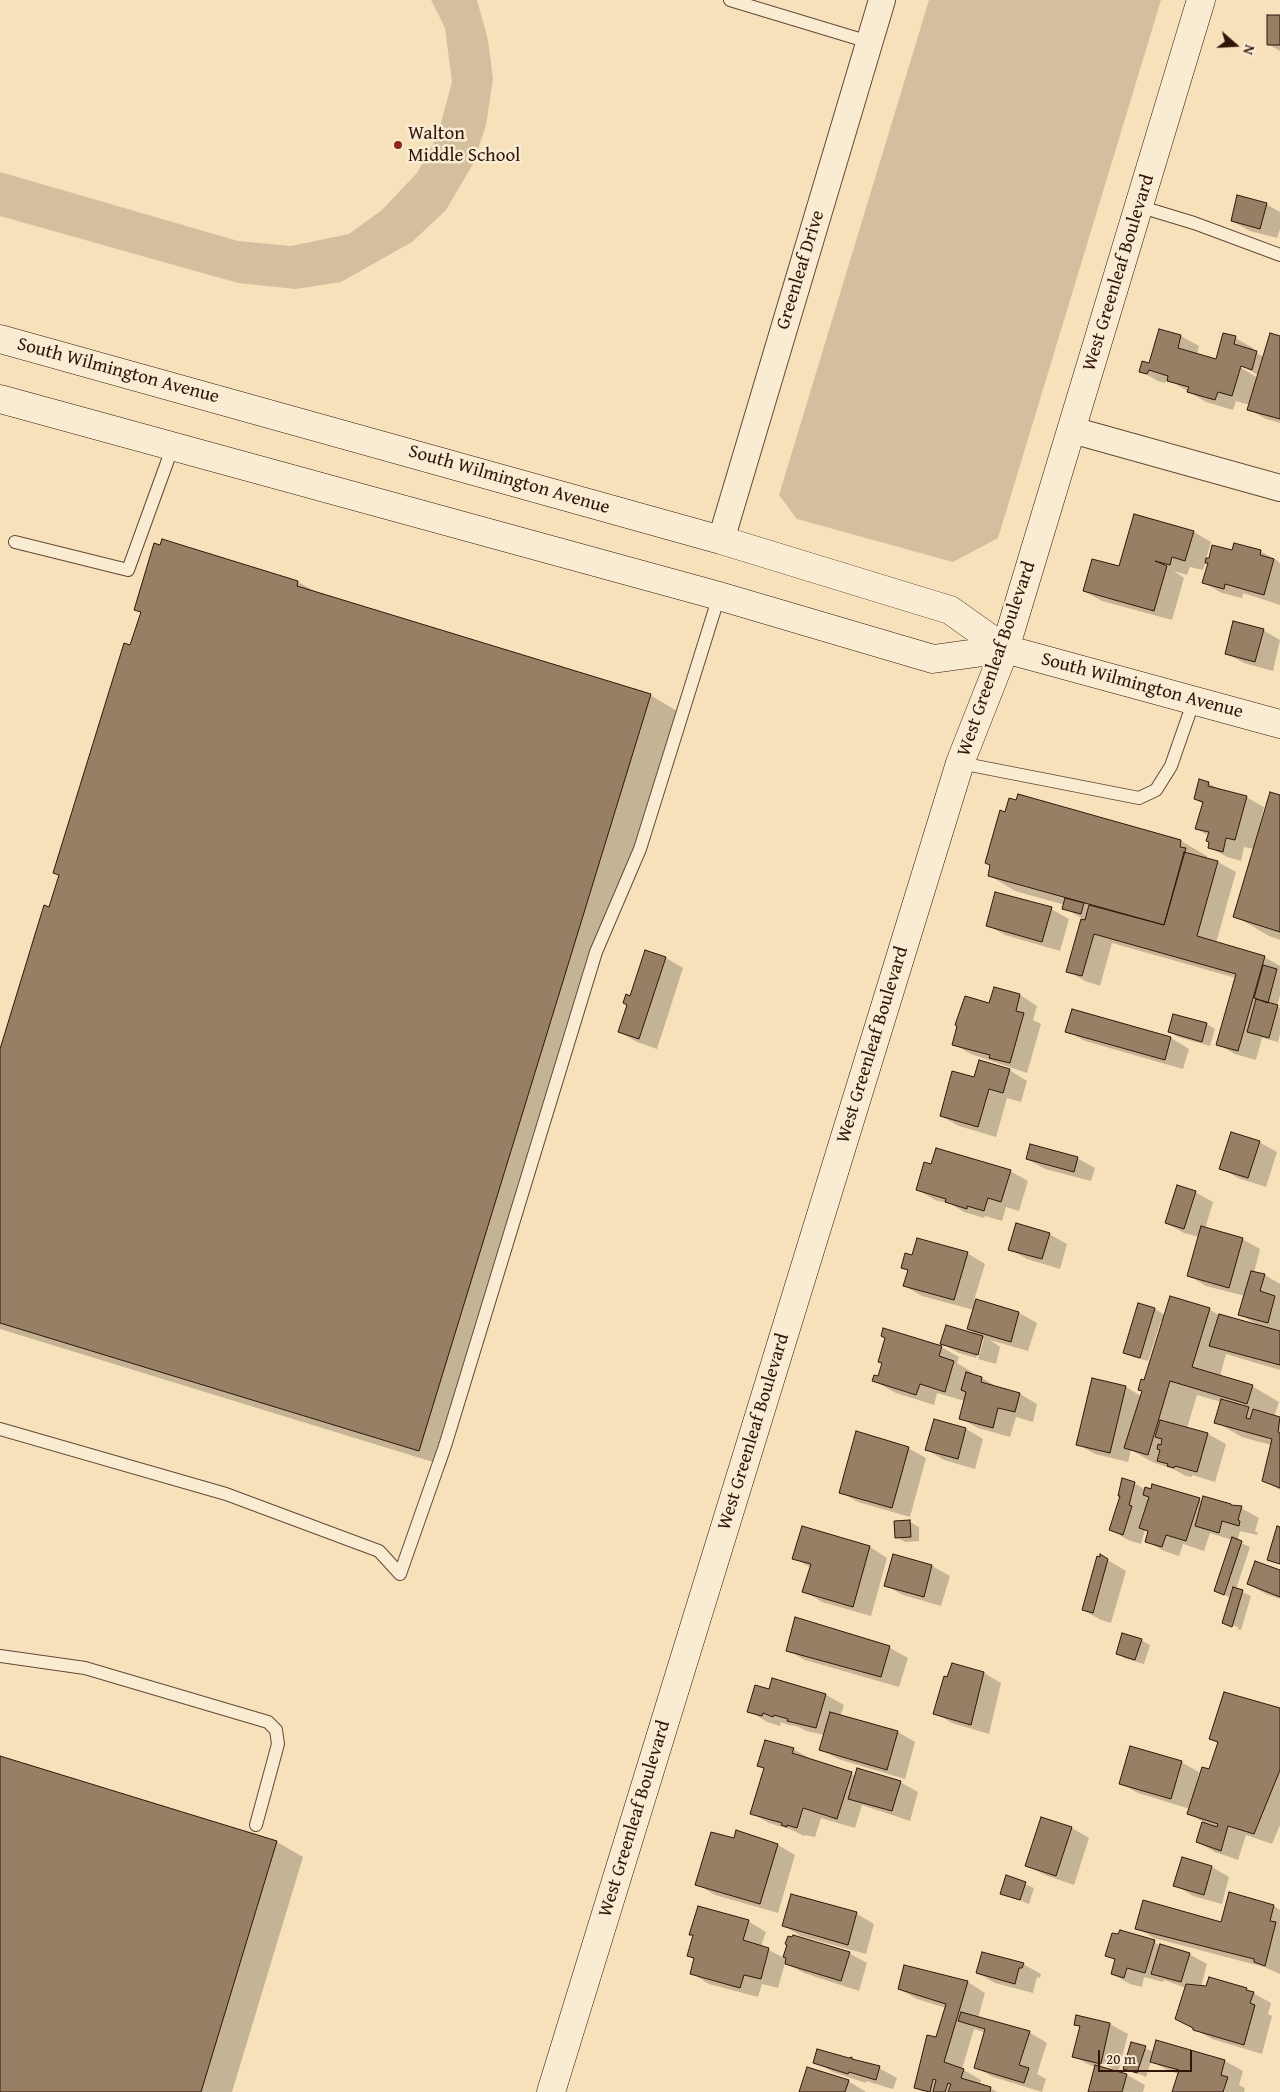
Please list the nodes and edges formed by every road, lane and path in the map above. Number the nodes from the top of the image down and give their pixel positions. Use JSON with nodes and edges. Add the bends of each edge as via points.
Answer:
{"nodes":[{"id":1,"x":730,"y":0,"type":"edge"},
{"id":2,"x":882,"y":0,"type":"edge"},
{"id":3,"x":1201,"y":0,"type":"edge"},
{"id":4,"x":869,"y":42,"type":"junction"},
{"id":5,"x":1138,"y":206,"type":"junction"},
{"id":6,"x":1280,"y":255,"type":"edge"},
{"id":7,"x":0,"y":339,"type":"edge"},
{"id":8,"x":0,"y":399,"type":"edge"},
{"id":9,"x":1072,"y":430,"type":"junction"},
{"id":10,"x":173,"y":446,"type":"junction"},
{"id":11,"x":1280,"y":488,"type":"edge"},
{"id":12,"x":721,"y":540,"type":"junction"},
{"id":13,"x":15,"y":542,"type":"dead end"},
{"id":14,"x":719,"y":596,"type":"junction"},
{"id":15,"x":1005,"y":649,"type":"junction"},
{"id":16,"x":1194,"y":700,"type":"junction"},
{"id":17,"x":1280,"y":724,"type":"edge"},
{"id":18,"x":960,"y":762,"type":"junction"},
{"id":19,"x":0,"y":1429,"type":"edge"},
{"id":20,"x":0,"y":1656,"type":"edge"},
{"id":21,"x":256,"y":1824,"type":"dead end"},
{"id":22,"x":551,"y":2092,"type":"edge"}],
"edges":[{"from":1,"to":4,"type":"lane"},
{"from":2,"to":4,"type":"street","name":"Greenleaf Drive"},
{"from":3,"to":5,"type":"main road","name":"West Greenleaf Boulevard"},
{"from":4,"to":12,"type":"street","name":"Greenleaf Drive"},
{"from":5,"to":6,"type":"lane"},
{"from":5,"to":9,"type":"main road","name":"West Greenleaf Boulevard"},
{"from":7,"to":12,"type":"main road","name":"South Wilmington Avenue"},
{"from":8,"to":10,"type":"main road","name":"South Wilmington Avenue"},
{"from":9,"to":11,"type":"street"},
{"from":9,"to":15,"type":"main road","name":"West Greenleaf Boulevard"},
{"from":10,"to":13,"type":"lane","via":[[128,570]]},
{"from":10,"to":14,"type":"main road","name":"South Wilmington Avenue"},
{"from":12,"to":15,"type":"main road","name":"South Wilmington Avenue","via":[[950,610]]},
{"from":14,"to":15,"type":"main road","name":"South Wilmington Avenue","via":[[933,659]]},
{"from":14,"to":19,"type":"lane","via":[[640,849],[596,952],[444,1446],[400,1574],[379,1551],[226,1494]]},
{"from":15,"to":16,"type":"main road","name":"South Wilmington Avenue"},
{"from":15,"to":18,"type":"main road","name":"West Greenleaf Boulevard"},
{"from":16,"to":17,"type":"main road","name":"South Wilmington Avenue"},
{"from":16,"to":18,"type":"lane","via":[[1171,766],[1156,790],[1139,798]]},
{"from":18,"to":22,"type":"main road","name":"West Greenleaf Boulevard"},
{"from":20,"to":21,"type":"lane","via":[[85,1668],[268,1722],[276,1730],[278,1744]]}]}
